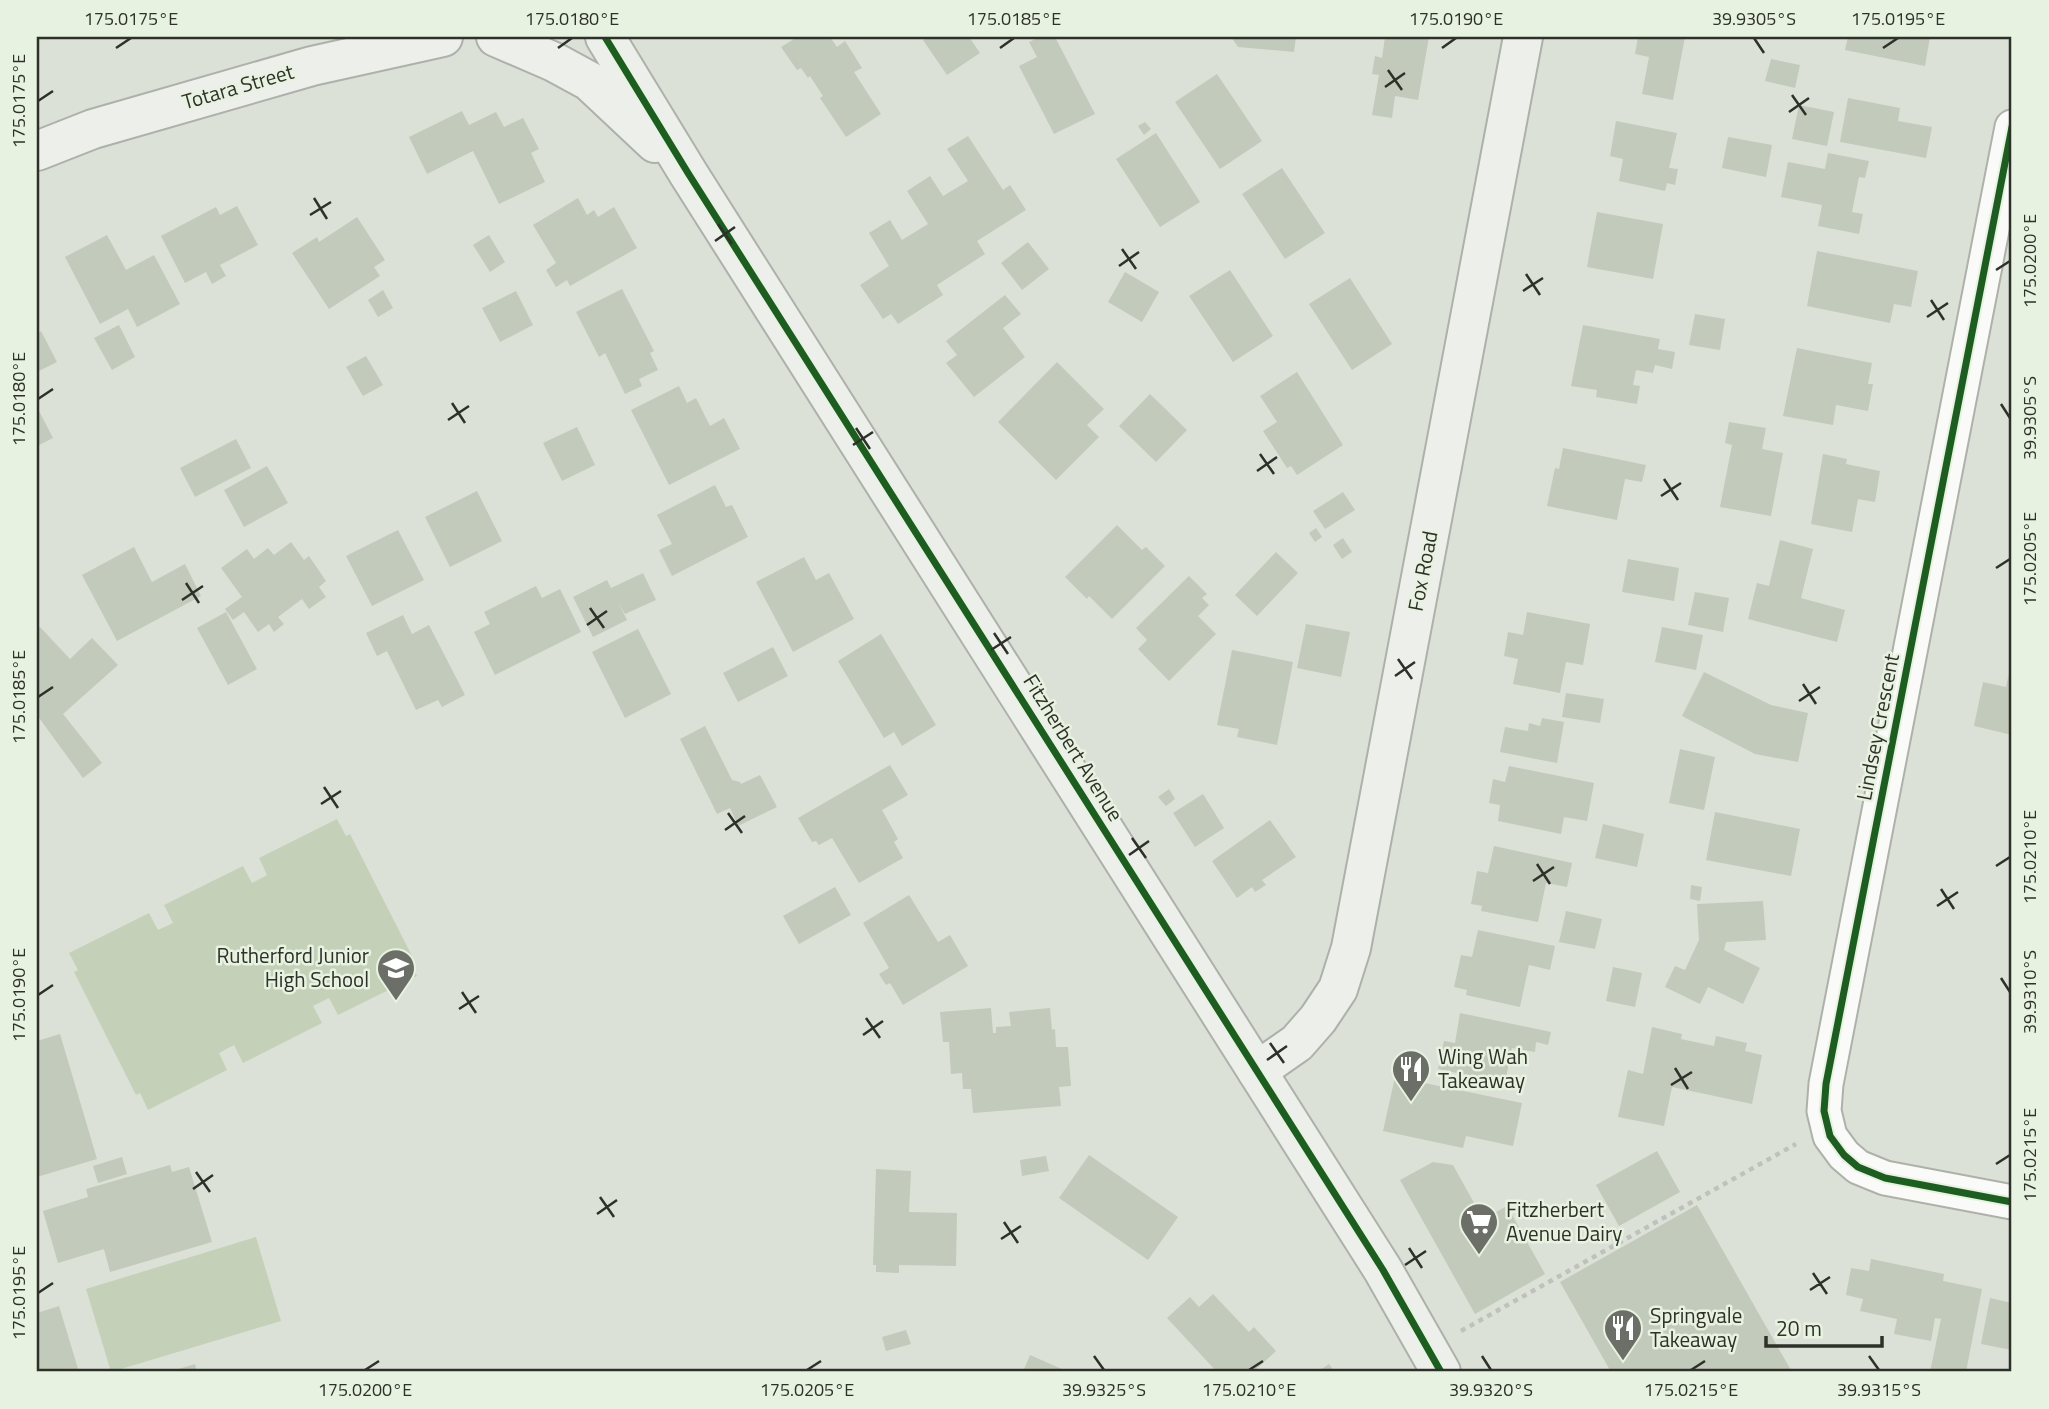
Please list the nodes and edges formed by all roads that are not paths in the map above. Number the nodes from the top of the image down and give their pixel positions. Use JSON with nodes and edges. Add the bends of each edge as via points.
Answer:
{"nodes":[{"id":1,"x":443,"y":37,"type":"edge"},
{"id":2,"x":496,"y":37,"type":"edge"},
{"id":3,"x":605,"y":37,"type":"edge"},
{"id":4,"x":1523,"y":37,"type":"edge"},
{"id":5,"x":2012,"y":127,"type":"edge"},
{"id":6,"x":37,"y":151,"type":"edge"},
{"id":7,"x":688,"y":173,"type":"junction"},
{"id":8,"x":1257,"y":1071,"type":"junction"},
{"id":9,"x":2012,"y":1202,"type":"edge"},
{"id":10,"x":1435,"y":1361,"type":"edge"}],
"edges":[{"from":1,"to":6,"type":"main road","name":"Totara Street","via":[[312,65],[93,129]]},
{"from":2,"to":7,"type":"main road","name":"Fitzherbert Avenue","via":[[589,81]]},
{"from":3,"to":7,"type":"main road","name":"Fitzherbert Avenue"},
{"from":4,"to":8,"type":"main road","name":"Fox Road","via":[[1351,948],[1338,989],[1318,1019],[1297,1043]]},
{"from":5,"to":9,"type":"street","name":"Lindsey Crescent","via":[[1824,1111],[1830,1136],[1858,1167],[1885,1178]]},
{"from":7,"to":8,"type":"main road","name":"Fitzherbert Avenue"},
{"from":8,"to":10,"type":"main road","name":"Fitzherbert Avenue"}]}
